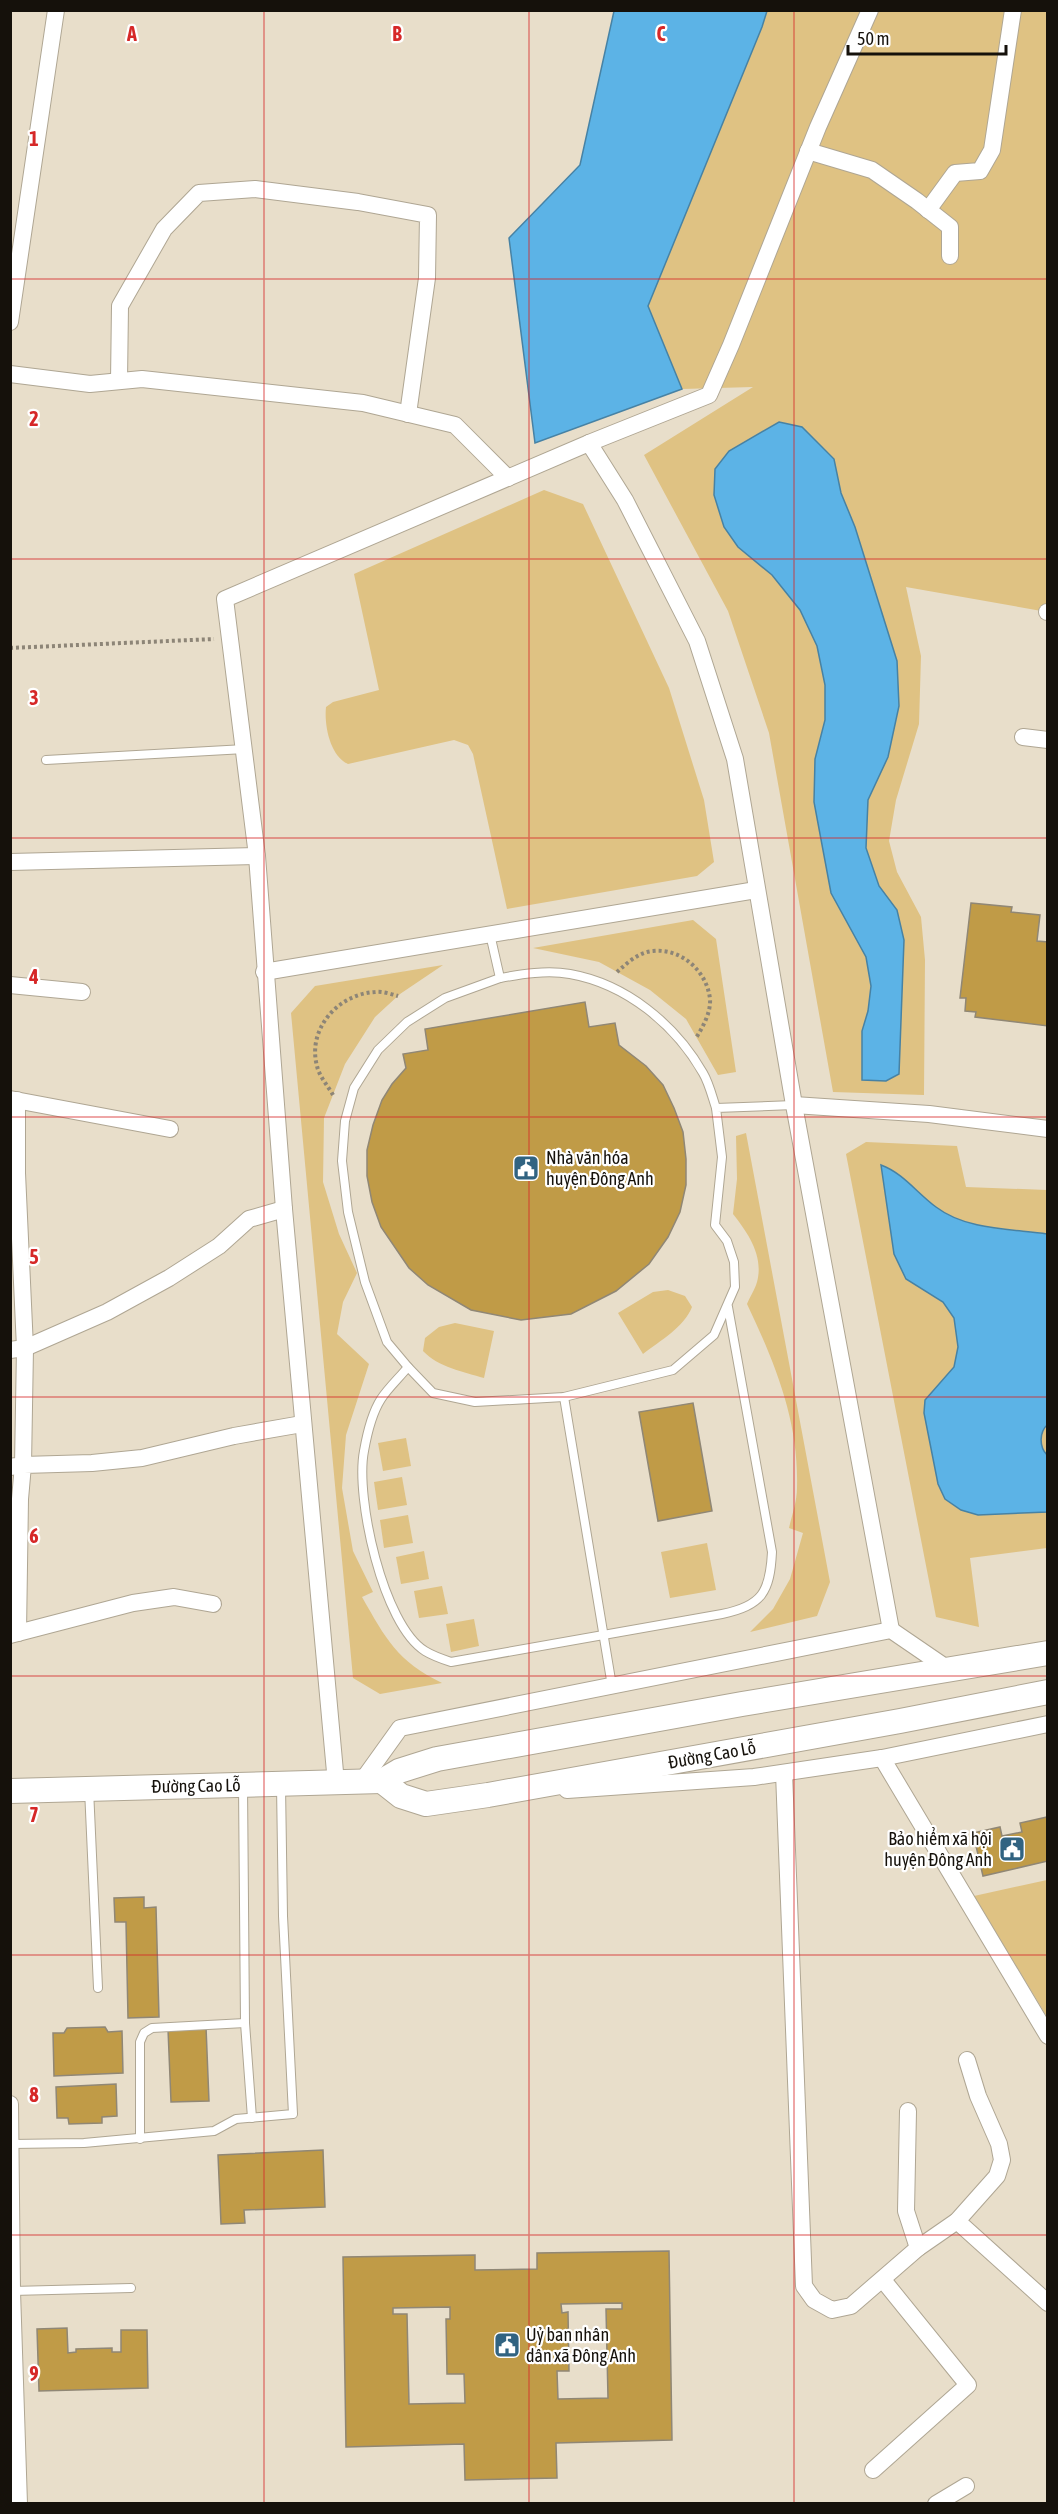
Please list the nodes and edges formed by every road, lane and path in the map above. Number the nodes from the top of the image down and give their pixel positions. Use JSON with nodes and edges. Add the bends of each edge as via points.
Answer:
{"nodes":[{"id":1,"x":57,"y":10,"type":"edge"},
{"id":2,"x":870,"y":10,"type":"edge"},
{"id":3,"x":1012,"y":10,"type":"edge"},
{"id":4,"x":808,"y":151,"type":"junction"},
{"id":5,"x":928,"y":210,"type":"junction"},
{"id":6,"x":950,"y":256,"type":"dead end"},
{"id":7,"x":10,"y":322,"type":"edge"},
{"id":8,"x":10,"y":374,"type":"edge"},
{"id":9,"x":119,"y":381,"type":"junction"},
{"id":10,"x":408,"y":414,"type":"junction"},
{"id":11,"x":589,"y":443,"type":"junction"},
{"id":12,"x":508,"y":478,"type":"junction"},
{"id":13,"x":231,"y":638,"type":"junction"},
{"id":14,"x":10,"y":648,"type":"edge"},
{"id":15,"x":1023,"y":738,"type":"dead end"},
{"id":16,"x":1047,"y":740,"type":"edge"},
{"id":17,"x":245,"y":749,"type":"junction"},
{"id":18,"x":46,"y":760,"type":"dead end"},
{"id":19,"x":257,"y":856,"type":"junction"},
{"id":20,"x":10,"y":862,"type":"edge"},
{"id":21,"x":756,"y":890,"type":"junction"},
{"id":22,"x":490,"y":934,"type":"junction"},
{"id":23,"x":264,"y":972,"type":"junction"},
{"id":24,"x":617,"y":972,"type":"dead end"},
{"id":25,"x":500,"y":978,"type":"junction"},
{"id":26,"x":10,"y":985,"type":"edge"},
{"id":27,"x":82,"y":992,"type":"dead end"},
{"id":28,"x":398,"y":996,"type":"dead end"},
{"id":29,"x":696,"y":1038,"type":"dead end"},
{"id":30,"x":333,"y":1095,"type":"dead end"},
{"id":31,"x":14,"y":1100,"type":"edge"},
{"id":32,"x":794,"y":1105,"type":"junction"},
{"id":33,"x":716,"y":1108,"type":"junction"},
{"id":34,"x":170,"y":1129,"type":"dead end"},
{"id":35,"x":1047,"y":1129,"type":"edge"},
{"id":36,"x":284,"y":1209,"type":"junction"},
{"id":37,"x":728,"y":1306,"type":"junction"},
{"id":38,"x":18,"y":1349,"type":"edge"},
{"id":39,"x":408,"y":1367,"type":"junction"},
{"id":40,"x":564,"y":1397,"type":"junction"},
{"id":41,"x":302,"y":1424,"type":"junction"},
{"id":42,"x":17,"y":1466,"type":"edge"},
{"id":43,"x":213,"y":1604,"type":"dead end"},
{"id":44,"x":891,"y":1630,"type":"junction"},
{"id":45,"x":14,"y":1634,"type":"edge"},
{"id":46,"x":605,"y":1635,"type":"junction"},
{"id":47,"x":1047,"y":1653,"type":"edge"},
{"id":48,"x":948,"y":1669,"type":"junction"},
{"id":49,"x":612,"y":1686,"type":"junction"},
{"id":50,"x":1047,"y":1692,"type":"edge"},
{"id":51,"x":986,"y":1704,"type":"junction"},
{"id":52,"x":1047,"y":1724,"type":"edge"},
{"id":53,"x":993,"y":1735,"type":"junction"},
{"id":54,"x":882,"y":1758,"type":"junction"},
{"id":55,"x":784,"y":1773,"type":"junction"},
{"id":56,"x":372,"y":1781,"type":"junction"},
{"id":57,"x":336,"y":1783,"type":"junction"},
{"id":58,"x":243,"y":1785,"type":"junction"},
{"id":59,"x":281,"y":1785,"type":"junction"},
{"id":60,"x":89,"y":1789,"type":"junction"},
{"id":61,"x":10,"y":1791,"type":"edge"},
{"id":62,"x":488,"y":1795,"type":"junction"},
{"id":63,"x":98,"y":1988,"type":"dead end"},
{"id":64,"x":245,"y":2023,"type":"junction"},
{"id":65,"x":1047,"y":2036,"type":"edge"},
{"id":66,"x":967,"y":2060,"type":"dead end"},
{"id":67,"x":10,"y":2104,"type":"edge"},
{"id":68,"x":908,"y":2111,"type":"dead end"},
{"id":69,"x":252,"y":2118,"type":"junction"},
{"id":70,"x":140,"y":2139,"type":"junction"},
{"id":71,"x":11,"y":2144,"type":"edge"},
{"id":72,"x":957,"y":2221,"type":"junction"},
{"id":73,"x":918,"y":2248,"type":"junction"},
{"id":74,"x":883,"y":2280,"type":"junction"},
{"id":75,"x":132,"y":2288,"type":"dead end"},
{"id":76,"x":12,"y":2291,"type":"edge"},
{"id":77,"x":1047,"y":2303,"type":"edge"},
{"id":78,"x":12,"y":2355,"type":"edge"},
{"id":79,"x":873,"y":2470,"type":"dead end"},
{"id":80,"x":966,"y":2486,"type":"dead end"},
{"id":81,"x":19,"y":2504,"type":"edge"},
{"id":82,"x":936,"y":2504,"type":"edge"}],
"edges":[{"from":1,"to":7,"type":"street"},
{"from":2,"to":4,"type":"street"},
{"from":3,"to":5,"type":"street","via":[[992,150],[980,171],[955,173]]},
{"from":4,"to":5,"type":"street","via":[[872,170]]},
{"from":4,"to":11,"type":"street","via":[[709,395]]},
{"from":5,"to":6,"type":"street","via":[[950,227]]},
{"from":8,"to":9,"type":"street","via":[[90,384]]},
{"from":9,"to":10,"type":"street","via":[[142,379],[363,403]]},
{"from":9,"to":10,"type":"street","via":[[120,306],[164,229],[199,193],[255,189],[428,215],[427,278]]},
{"from":10,"to":12,"type":"street","via":[[454,425]]},
{"from":11,"to":12,"type":"street"},
{"from":11,"to":21,"type":"street","via":[[625,500],[697,641],[735,759]]},
{"from":12,"to":13,"type":"street","via":[[225,600]]},
{"from":13,"to":14,"type":"path"},
{"from":13,"to":17,"type":"street"},
{"from":15,"to":16,"type":"street"},
{"from":17,"to":18,"type":"lane"},
{"from":17,"to":19,"type":"street"},
{"from":19,"to":20,"type":"street"},
{"from":19,"to":23,"type":"street"},
{"from":21,"to":22,"type":"street"},
{"from":21,"to":32,"type":"street"},
{"from":22,"to":23,"type":"street"},
{"from":22,"to":25,"type":"lane"},
{"from":23,"to":36,"type":"street"},
{"from":24,"to":29,"type":"path","via":[[630,960],[651,951],[673,952],[691,962],[705,980],[710,1001]]},
{"from":25,"to":33,"type":"lane","via":[[568,974],[640,1002],[680,1039],[704,1074]]},
{"from":25,"to":39,"type":"lane","via":[[445,998],[407,1022],[378,1050],[354,1088],[345,1121],[342,1161],[348,1212],[365,1282],[387,1342]]},
{"from":26,"to":27,"type":"street"},
{"from":28,"to":30,"type":"path","via":[[376,992],[349,997],[330,1012],[316,1038],[317,1067]]},
{"from":31,"to":34,"type":"street"},
{"from":31,"to":38,"type":"street"},
{"from":32,"to":33,"type":"lane"},
{"from":32,"to":35,"type":"street","via":[[929,1114]]},
{"from":32,"to":44,"type":"street"},
{"from":33,"to":37,"type":"lane","via":[[722,1157],[715,1225],[727,1241],[734,1262],[735,1287]]},
{"from":36,"to":38,"type":"street","via":[[249,1220],[170,1278],[107,1312]]},
{"from":36,"to":41,"type":"street"},
{"from":37,"to":40,"type":"lane","via":[[714,1335],[673,1370]]},
{"from":37,"to":46,"type":"lane","via":[[772,1552],[769,1582],[757,1602],[742,1610]]},
{"from":38,"to":42,"type":"street"},
{"from":39,"to":40,"type":"lane","via":[[433,1393],[475,1402]]},
{"from":39,"to":46,"type":"lane","via":[[381,1399],[364,1452],[361,1481],[380,1574],[404,1628],[424,1651],[451,1662]]},
{"from":40,"to":46,"type":"lane"},
{"from":41,"to":42,"type":"street","via":[[142,1458]]},
{"from":41,"to":57,"type":"street"},
{"from":42,"to":45,"type":"street","via":[[20,1499]]},
{"from":43,"to":45,"type":"street","via":[[174,1596]]},
{"from":44,"to":48,"type":"street"},
{"from":44,"to":49,"type":"street"},
{"from":46,"to":49,"type":"lane"},
{"from":47,"to":48,"type":"main road","name":"Đường Cao Lỗ"},
{"from":48,"to":56,"type":"main road","name":"Đường Cao Lỗ","via":[[437,1759]]},
{"from":49,"to":56,"type":"street","via":[[400,1728]]},
{"from":50,"to":51,"type":"main road","name":"Đường Cao Lỗ"},
{"from":51,"to":53,"type":"street"},
{"from":51,"to":62,"type":"main road","name":"Đường Cao Lỗ"},
{"from":52,"to":53,"type":"street"},
{"from":53,"to":54,"type":"street"},
{"from":54,"to":55,"type":"street"},
{"from":54,"to":65,"type":"street"},
{"from":55,"to":62,"type":"street"},
{"from":55,"to":74,"type":"street","via":[[804,2286],[814,2300],[832,2310],[851,2306]]},
{"from":56,"to":57,"type":"main road","name":"Đường Cao Lỗ"},
{"from":56,"to":62,"type":"main road","name":"Đường Cao Lỗ","via":[[426,1804]]},
{"from":57,"to":59,"type":"main road","name":"Đường Cao Lỗ"},
{"from":58,"to":59,"type":"main road","name":"Đường Cao Lỗ"},
{"from":58,"to":60,"type":"main road","name":"Đường Cao Lỗ"},
{"from":58,"to":64,"type":"lane"},
{"from":59,"to":69,"type":"lane","via":[[293,2114]]},
{"from":60,"to":61,"type":"main road","name":"Đường Cao Lỗ"},
{"from":60,"to":63,"type":"lane"},
{"from":64,"to":69,"type":"lane"},
{"from":64,"to":70,"type":"lane","via":[[152,2028],[144,2033],[140,2042]]},
{"from":66,"to":72,"type":"street","via":[[1002,2160],[997,2176]]},
{"from":67,"to":71,"type":"street"},
{"from":68,"to":73,"type":"street","via":[[906,2211]]},
{"from":69,"to":70,"type":"lane","via":[[236,2119],[214,2131]]},
{"from":70,"to":71,"type":"lane"},
{"from":71,"to":76,"type":"street"},
{"from":72,"to":73,"type":"street"},
{"from":72,"to":77,"type":"street"},
{"from":73,"to":74,"type":"street"},
{"from":74,"to":79,"type":"street","via":[[969,2385]]},
{"from":75,"to":76,"type":"lane"},
{"from":76,"to":78,"type":"street"},
{"from":78,"to":81,"type":"street"},
{"from":80,"to":82,"type":"street"}]}
